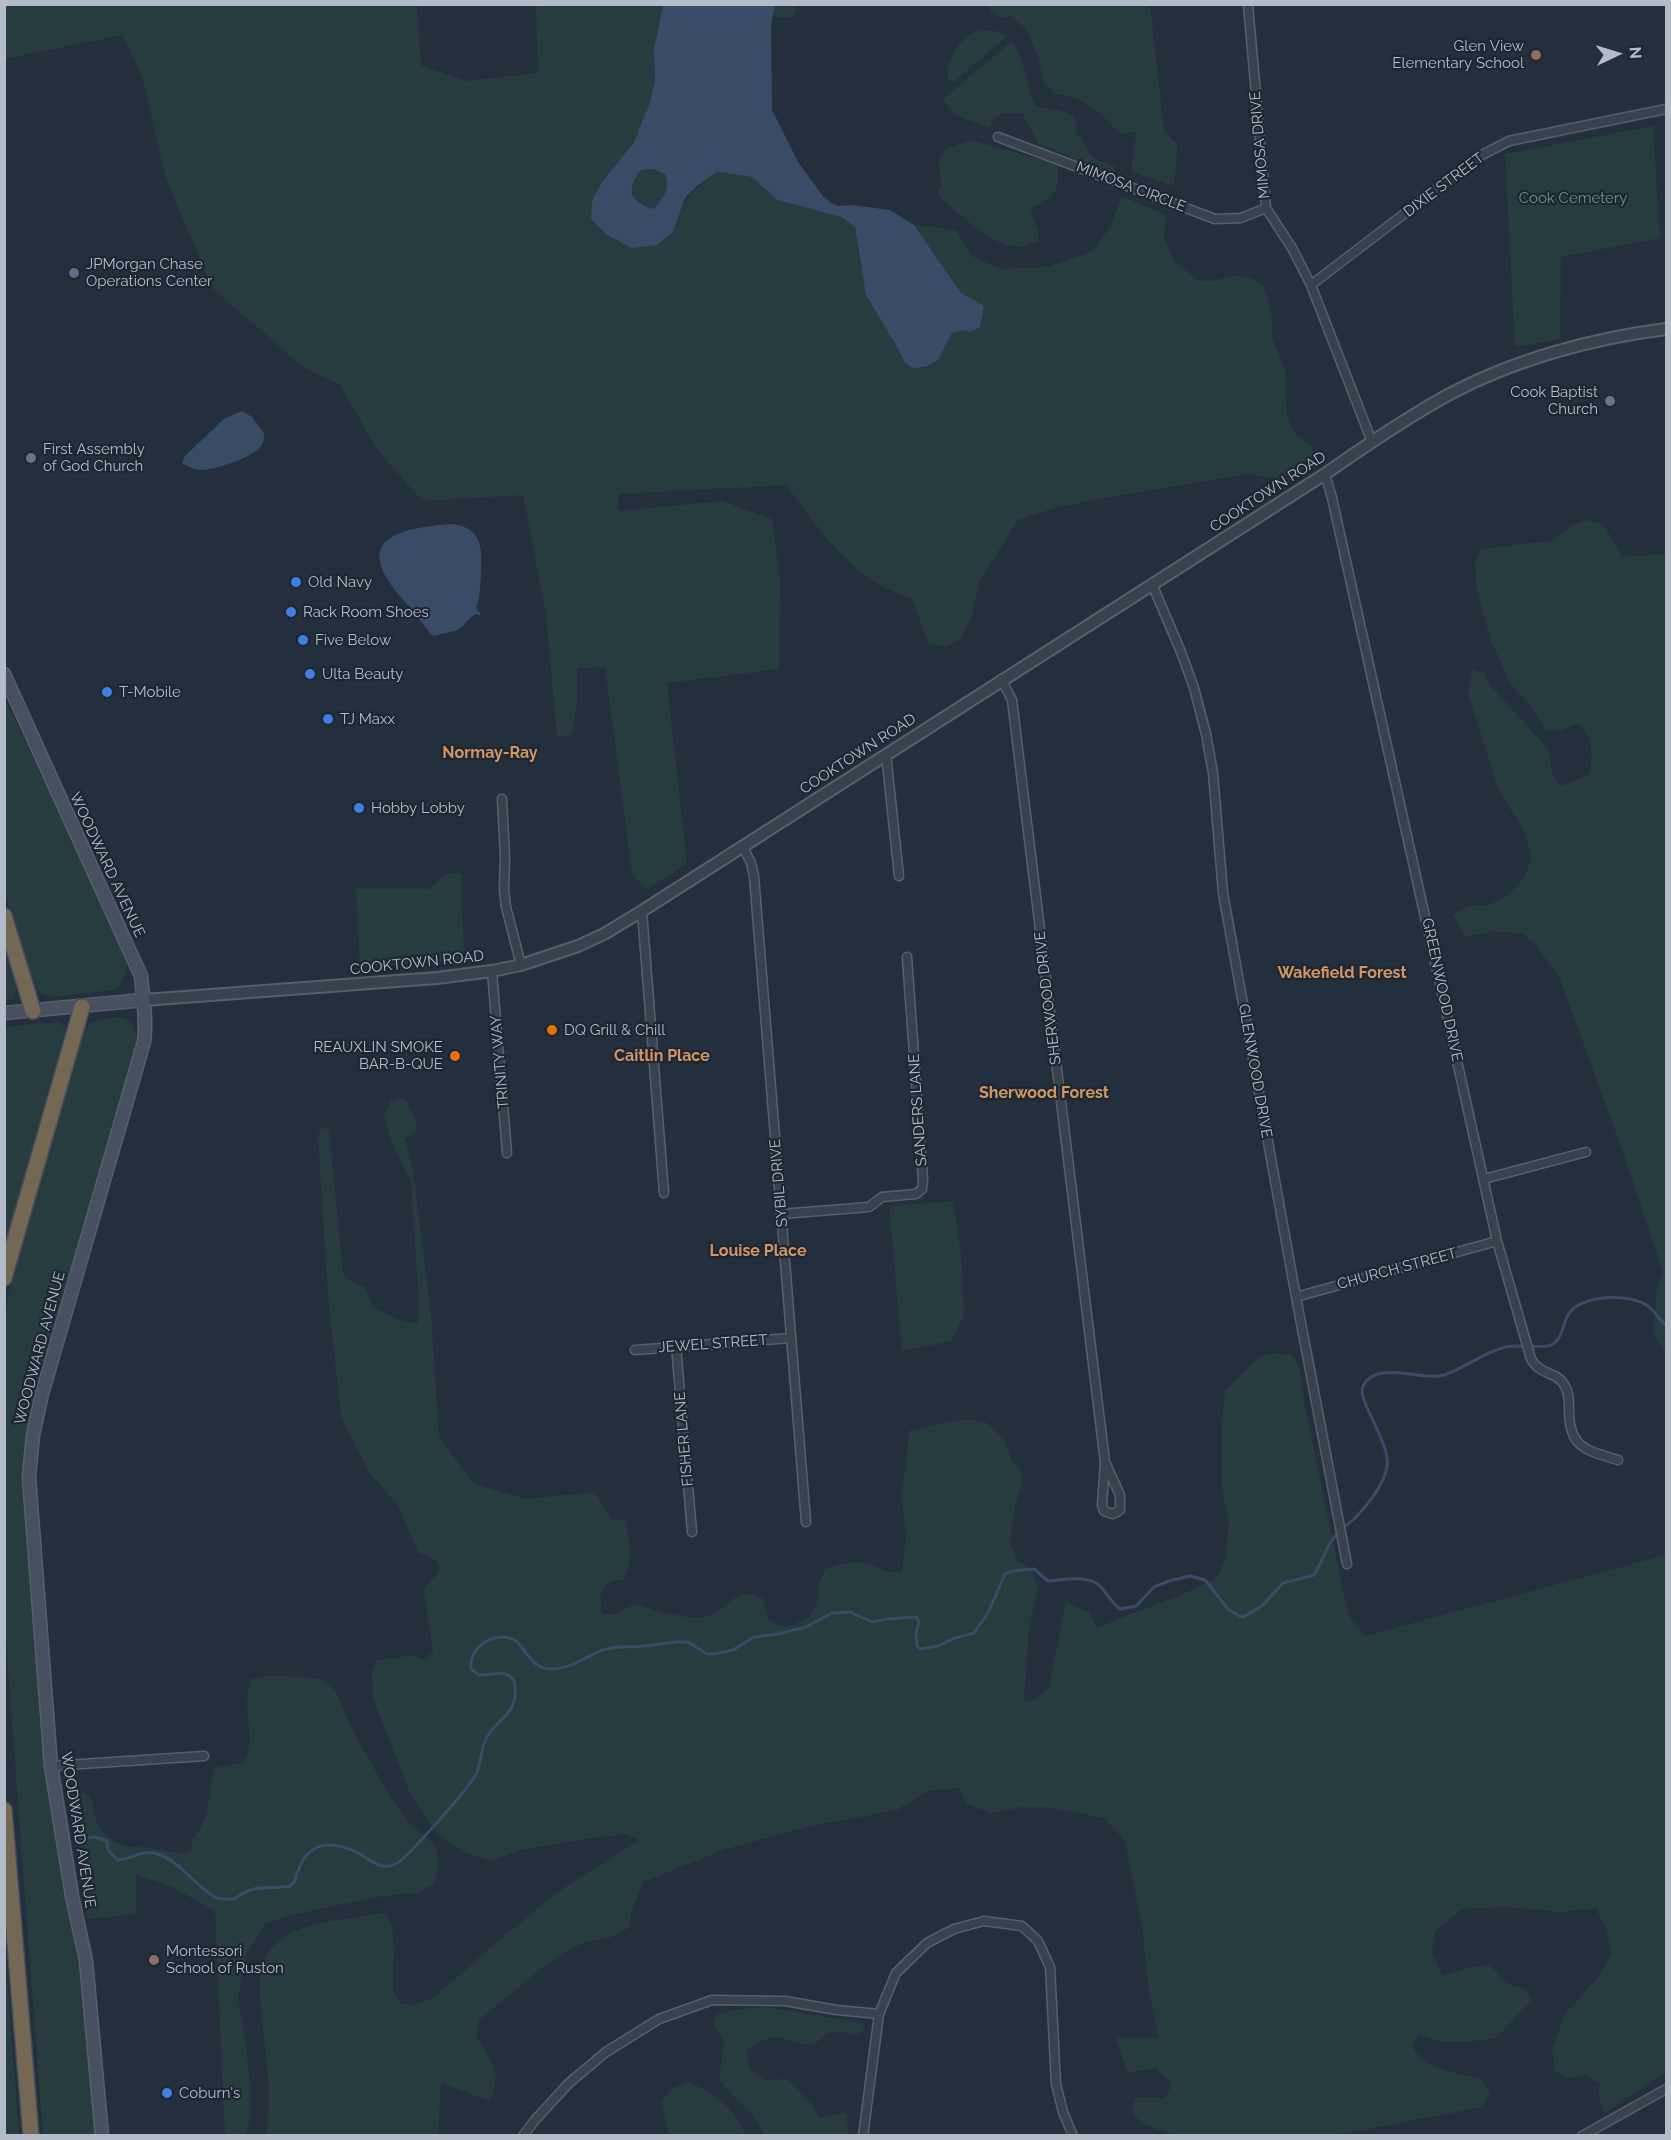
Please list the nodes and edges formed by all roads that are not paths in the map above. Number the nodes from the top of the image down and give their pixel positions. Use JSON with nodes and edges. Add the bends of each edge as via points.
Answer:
{"nodes":[{"id":1,"x":1248,"y":4,"type":"edge"},
{"id":2,"x":1666,"y":109,"type":"edge"},
{"id":3,"x":998,"y":136,"type":"dead end"},
{"id":4,"x":1266,"y":208,"type":"junction"},
{"id":5,"x":1311,"y":285,"type":"junction"},
{"id":6,"x":1666,"y":329,"type":"edge"},
{"id":7,"x":1372,"y":442,"type":"junction"},
{"id":8,"x":1325,"y":474,"type":"junction"},
{"id":9,"x":1152,"y":584,"type":"junction"},
{"id":10,"x":4,"y":674,"type":"edge"},
{"id":11,"x":1001,"y":679,"type":"junction"},
{"id":12,"x":886,"y":754,"type":"junction"},
{"id":13,"x":502,"y":799,"type":"dead end"},
{"id":14,"x":743,"y":847,"type":"junction"},
{"id":15,"x":899,"y":876,"type":"dead end"},
{"id":16,"x":642,"y":911,"type":"junction"},
{"id":17,"x":4,"y":916,"type":"edge"},
{"id":18,"x":907,"y":957,"type":"dead end"},
{"id":19,"x":521,"y":965,"type":"junction"},
{"id":20,"x":492,"y":971,"type":"junction"},
{"id":21,"x":144,"y":1000,"type":"junction"},
{"id":22,"x":82,"y":1007,"type":"junction"},
{"id":23,"x":33,"y":1011,"type":"junction"},
{"id":24,"x":4,"y":1013,"type":"edge"},
{"id":25,"x":1586,"y":1152,"type":"dead end"},
{"id":26,"x":507,"y":1154,"type":"dead end"},
{"id":27,"x":1484,"y":1179,"type":"junction"},
{"id":28,"x":664,"y":1193,"type":"dead end"},
{"id":29,"x":781,"y":1214,"type":"junction"},
{"id":30,"x":1497,"y":1241,"type":"junction"},
{"id":31,"x":4,"y":1278,"type":"edge"},
{"id":32,"x":1296,"y":1297,"type":"junction"},
{"id":33,"x":791,"y":1338,"type":"junction"},
{"id":34,"x":676,"y":1346,"type":"junction"},
{"id":35,"x":635,"y":1350,"type":"dead end"},
{"id":36,"x":1618,"y":1460,"type":"dead end"},
{"id":37,"x":1105,"y":1462,"type":"junction"},
{"id":38,"x":806,"y":1522,"type":"dead end"},
{"id":39,"x":692,"y":1532,"type":"dead end"},
{"id":40,"x":1347,"y":1564,"type":"dead end"},
{"id":41,"x":204,"y":1756,"type":"dead end"},
{"id":42,"x":51,"y":1766,"type":"junction"},
{"id":43,"x":4,"y":1810,"type":"edge"},
{"id":44,"x":879,"y":2014,"type":"junction"},
{"id":45,"x":1666,"y":2089,"type":"edge"},
{"id":46,"x":31,"y":2136,"type":"edge"},
{"id":47,"x":102,"y":2136,"type":"edge"},
{"id":48,"x":523,"y":2136,"type":"edge"},
{"id":49,"x":863,"y":2136,"type":"edge"},
{"id":50,"x":1073,"y":2136,"type":"edge"},
{"id":51,"x":1582,"y":2136,"type":"edge"}],
"edges":[{"from":1,"to":4,"type":"street","name":"MIMOSA DRIVE"},
{"from":2,"to":5,"type":"street","name":"DIXIE STREET","via":[[1509,141],[1480,156]]},
{"from":3,"to":4,"type":"street","name":"MIMOSA CIRCLE","via":[[1215,219],[1241,218]]},
{"from":4,"to":5,"type":"street","name":"MIMOSA DRIVE"},
{"from":5,"to":7,"type":"street","name":"MIMOSA DRIVE"},
{"from":6,"to":7,"type":"street","name":"COOKTOWN ROAD","via":[[1581,345],[1492,375],[1449,395]]},
{"from":7,"to":8,"type":"street","name":"COOKTOWN ROAD"},
{"from":8,"to":9,"type":"street","name":"COOKTOWN ROAD"},
{"from":8,"to":27,"type":"street","name":"GREENWOOD DRIVE"},
{"from":9,"to":11,"type":"street","name":"COOKTOWN ROAD"},
{"from":9,"to":32,"type":"street","name":"GLENWOOD DRIVE","via":[[1184,661],[1206,734],[1223,892]]},
{"from":10,"to":21,"type":"main road","name":"WOODWARD AVENUE","via":[[141,976]]},
{"from":11,"to":12,"type":"street","name":"COOKTOWN ROAD"},
{"from":11,"to":37,"type":"street","name":"SHERWOOD DRIVE","via":[[1012,700]]},
{"from":12,"to":14,"type":"street","name":"COOKTOWN ROAD"},
{"from":12,"to":15,"type":"street"},
{"from":13,"to":19,"type":"street","via":[[504,890]]},
{"from":14,"to":16,"type":"street","name":"COOKTOWN ROAD"},
{"from":14,"to":29,"type":"street","name":"SYBIL DRIVE","via":[[754,876]]},
{"from":16,"to":19,"type":"street","name":"COOKTOWN ROAD","via":[[578,946]]},
{"from":16,"to":28,"type":"street"},
{"from":17,"to":23,"type":"highway"},
{"from":18,"to":29,"type":"street","name":"SANDERS LANE","via":[[922,1189],[916,1194],[882,1197],[869,1207]]},
{"from":19,"to":20,"type":"street","name":"COOKTOWN ROAD"},
{"from":20,"to":21,"type":"street","name":"COOKTOWN ROAD"},
{"from":20,"to":26,"type":"street","name":"TRINITY WAY"},
{"from":21,"to":22,"type":"main road","name":"COOKTOWN ROAD"},
{"from":21,"to":42,"type":"main road","name":"WOODWARD AVENUE","via":[[144,1042],[33,1435],[29,1477]]},
{"from":22,"to":23,"type":"main road","name":"COOKTOWN ROAD"},
{"from":22,"to":31,"type":"highway"},
{"from":23,"to":24,"type":"main road","name":"COOKTOWN ROAD"},
{"from":25,"to":27,"type":"street"},
{"from":27,"to":30,"type":"street","name":"GREENWOOD DRIVE"},
{"from":29,"to":33,"type":"street","name":"SYBIL DRIVE"},
{"from":30,"to":32,"type":"street","name":"CHURCH STREET"},
{"from":30,"to":36,"type":"street","name":"GREENWOOD DRIVE","via":[[1531,1359],[1536,1368],[1564,1384],[1569,1397],[1571,1431],[1577,1442]]},
{"from":32,"to":40,"type":"street","name":"GLENWOOD DRIVE"},
{"from":33,"to":34,"type":"street","name":"JEWEL STREET"},
{"from":33,"to":38,"type":"street","name":"SYBIL DRIVE"},
{"from":34,"to":35,"type":"street","name":"JEWEL STREET"},
{"from":34,"to":39,"type":"street","name":"FISHER LANE"},
{"from":37,"to":37,"type":"street","name":"SHERWOOD DRIVE","via":[[1102,1505],[1104,1511],[1113,1514],[1120,1510],[1120,1495]]},
{"from":41,"to":42,"type":"street"},
{"from":42,"to":47,"type":"main road","name":"WOODWARD AVENUE","via":[[86,1960]]},
{"from":43,"to":46,"type":"highway"},
{"from":44,"to":48,"type":"street","via":[[785,2001],[712,2000],[659,2019],[606,2052],[569,2083]]},
{"from":44,"to":49,"type":"street"},
{"from":44,"to":50,"type":"street","via":[[896,1973],[927,1943],[954,1929],[984,1921],[1022,1926],[1038,1941],[1050,1967],[1056,2084]]},
{"from":45,"to":51,"type":"street"}]}
